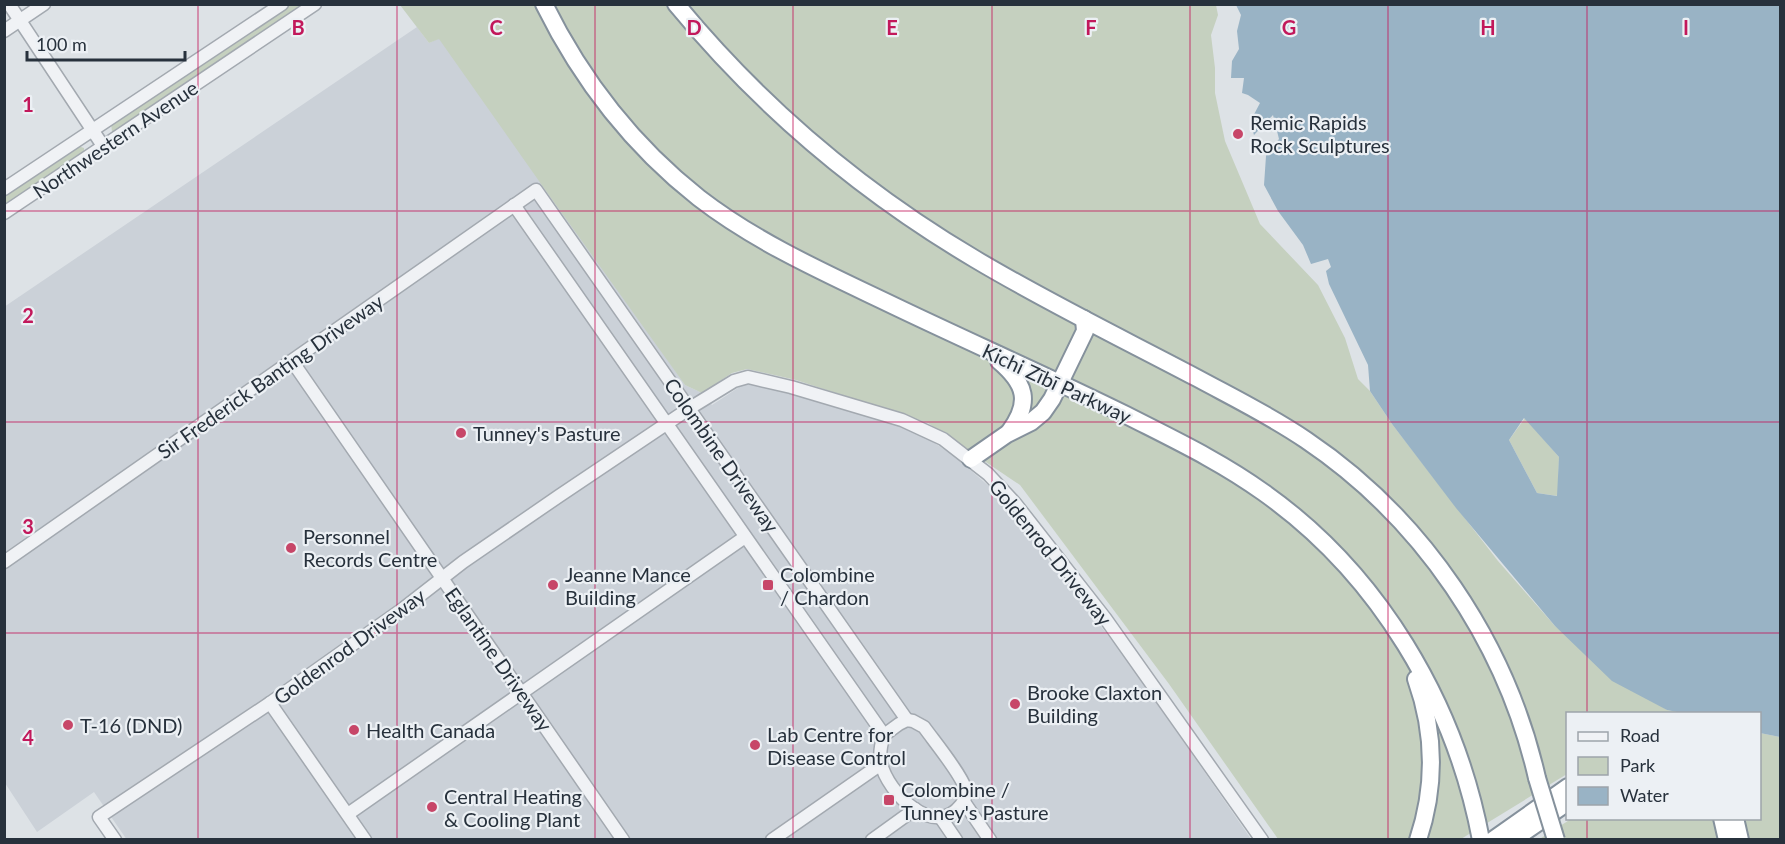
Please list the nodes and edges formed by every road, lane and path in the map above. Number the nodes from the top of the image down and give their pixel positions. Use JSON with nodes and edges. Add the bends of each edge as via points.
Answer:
{"nodes":[{"id":1,"x":9,"y":4,"type":"edge"},
{"id":2,"x":44,"y":4,"type":"edge"},
{"id":3,"x":282,"y":4,"type":"edge"},
{"id":4,"x":315,"y":4,"type":"edge"},
{"id":5,"x":544,"y":4,"type":"edge"},
{"id":6,"x":676,"y":4,"type":"edge"},
{"id":7,"x":20,"y":21,"type":"junction"},
{"id":8,"x":4,"y":31,"type":"edge"},
{"id":9,"x":92,"y":130,"type":"junction"},
{"id":10,"x":104,"y":146,"type":"junction"},
{"id":11,"x":4,"y":189,"type":"edge"},
{"id":12,"x":536,"y":189,"type":"joint"},
{"id":13,"x":514,"y":205,"type":"junction"},
{"id":14,"x":4,"y":213,"type":"edge"},
{"id":15,"x":1084,"y":319,"type":"junction"},
{"id":16,"x":988,"y":351,"type":"junction"},
{"id":17,"x":292,"y":361,"type":"junction"},
{"id":18,"x":1059,"y":383,"type":"junction"},
{"id":19,"x":690,"y":408,"type":"junction"},
{"id":20,"x":667,"y":424,"type":"junction"},
{"id":21,"x":1007,"y":434,"type":"junction"},
{"id":22,"x":971,"y":459,"type":"junction"},
{"id":23,"x":745,"y":537,"type":"junction"},
{"id":24,"x":4,"y":562,"type":"edge"},
{"id":25,"x":442,"y":578,"type":"junction"},
{"id":26,"x":1401,"y":636,"type":"junction"},
{"id":27,"x":522,"y":693,"type":"junction"},
{"id":28,"x":270,"y":703,"type":"junction"},
{"id":29,"x":907,"y":720,"type":"junction"},
{"id":30,"x":884,"y":735,"type":"junction"},
{"id":31,"x":881,"y":764,"type":"junction"},
{"id":32,"x":1537,"y":778,"type":"junction"},
{"id":33,"x":1566,"y":788,"type":"edge"},
{"id":34,"x":964,"y":801,"type":"junction"},
{"id":35,"x":1566,"y":803,"type":"edge"},
{"id":36,"x":915,"y":809,"type":"junction"},
{"id":37,"x":348,"y":814,"type":"junction"},
{"id":38,"x":941,"y":818,"type":"junction"},
{"id":39,"x":1722,"y":820,"type":"edge"},
{"id":40,"x":1735,"y":820,"type":"edge"},
{"id":41,"x":115,"y":840,"type":"edge"},
{"id":42,"x":366,"y":840,"type":"edge"},
{"id":43,"x":624,"y":840,"type":"edge"},
{"id":44,"x":772,"y":840,"type":"edge"},
{"id":45,"x":872,"y":840,"type":"edge"},
{"id":46,"x":956,"y":840,"type":"edge"},
{"id":47,"x":990,"y":840,"type":"edge"},
{"id":48,"x":1262,"y":840,"type":"edge"},
{"id":49,"x":1418,"y":840,"type":"edge"},
{"id":50,"x":1481,"y":840,"type":"edge"},
{"id":51,"x":1493,"y":840,"type":"edge"},
{"id":52,"x":1513,"y":840,"type":"edge"},
{"id":53,"x":1545,"y":840,"type":"edge"},
{"id":54,"x":1556,"y":840,"type":"edge"},
{"id":55,"x":1727,"y":840,"type":"edge"},
{"id":56,"x":1740,"y":840,"type":"edge"}],
"edges":[{"from":1,"to":7,"type":"street"},
{"from":2,"to":7,"type":"street"},
{"from":3,"to":9,"type":"street","name":"Northwestern Avenue"},
{"from":4,"to":10,"type":"street","name":"Northwestern Avenue"},
{"from":5,"to":16,"type":"highway","name":"Kichi Zībī Parkway","via":[[581,70],[618,118],[655,160],[701,199],[791,256]]},
{"from":6,"to":15,"type":"highway","via":[[777,112],[859,181],[974,259]]},
{"from":7,"to":8,"type":"street"},
{"from":7,"to":9,"type":"street"},
{"from":9,"to":10,"type":"street"},
{"from":9,"to":11,"type":"street","name":"Northwestern Avenue"},
{"from":10,"to":14,"type":"street","name":"Northwestern Avenue"},
{"from":12,"to":13,"type":"street","name":"Sir Frederick Banting Driveway"},
{"from":12,"to":19,"type":"street","name":"Colombine Driveway"},
{"from":13,"to":17,"type":"street","name":"Sir Frederick Banting Driveway"},
{"from":13,"to":20,"type":"street","name":"Colombine Driveway"},
{"from":15,"to":18,"type":"highway","via":[[1085,331]]},
{"from":15,"to":32,"type":"highway","via":[[1293,431],[1333,459],[1385,506],[1425,549],[1479,628],[1520,717]]},
{"from":16,"to":18,"type":"highway","name":"Kichi Zībī Parkway"},
{"from":16,"to":21,"type":"highway","via":[[1011,371],[1022,388],[1021,414]]},
{"from":17,"to":24,"type":"street","name":"Sir Frederick Banting Driveway"},
{"from":17,"to":25,"type":"street","name":"Eglantine Driveway"},
{"from":18,"to":21,"type":"highway","via":[[1037,417]]},
{"from":18,"to":26,"type":"highway","name":"Kichi Zībī Parkway","via":[[1184,444],[1266,494],[1304,524],[1343,563]]},
{"from":19,"to":20,"type":"street","name":"Goldenrod Driveway"},
{"from":19,"to":22,"type":"street","name":"Goldenrod Driveway","via":[[734,381],[755,377],[902,420]]},
{"from":19,"to":29,"type":"street","name":"Colombine Driveway"},
{"from":20,"to":23,"type":"street","name":"Colombine Driveway"},
{"from":20,"to":25,"type":"street","name":"Goldenrod Driveway"},
{"from":21,"to":22,"type":"highway"},
{"from":22,"to":48,"type":"street","name":"Goldenrod Driveway","via":[[1001,487],[1068,569]]},
{"from":23,"to":27,"type":"street"},
{"from":23,"to":30,"type":"street","name":"Colombine Driveway"},
{"from":25,"to":27,"type":"street","name":"Eglantine Driveway"},
{"from":25,"to":28,"type":"street","name":"Goldenrod Driveway"},
{"from":26,"to":49,"type":"highway","via":[[1426,709],[1430,742],[1429,795]]},
{"from":26,"to":50,"type":"highway","name":"Kichi Zībī Parkway","via":[[1444,717],[1466,776]]},
{"from":27,"to":37,"type":"street"},
{"from":27,"to":43,"type":"street","name":"Eglantine Driveway"},
{"from":28,"to":37,"type":"street"},
{"from":28,"to":41,"type":"street","name":"Goldenrod Driveway","via":[[99,817]]},
{"from":29,"to":30,"type":"street"},
{"from":29,"to":34,"type":"street","via":[[924,727],[956,772],[965,789]]},
{"from":30,"to":31,"type":"street"},
{"from":31,"to":36,"type":"street","via":[[894,790]]},
{"from":31,"to":44,"type":"street"},
{"from":32,"to":53,"type":"highway","bridge":true},
{"from":32,"to":54,"type":"highway","bridge":true},
{"from":33,"to":51,"type":"highway"},
{"from":34,"to":38,"type":"street"},
{"from":34,"to":47,"type":"street"},
{"from":35,"to":52,"type":"highway"},
{"from":36,"to":38,"type":"street"},
{"from":36,"to":45,"type":"street"},
{"from":37,"to":42,"type":"street"},
{"from":38,"to":46,"type":"street"},
{"from":39,"to":55,"type":"highway"},
{"from":40,"to":56,"type":"highway"}]}
